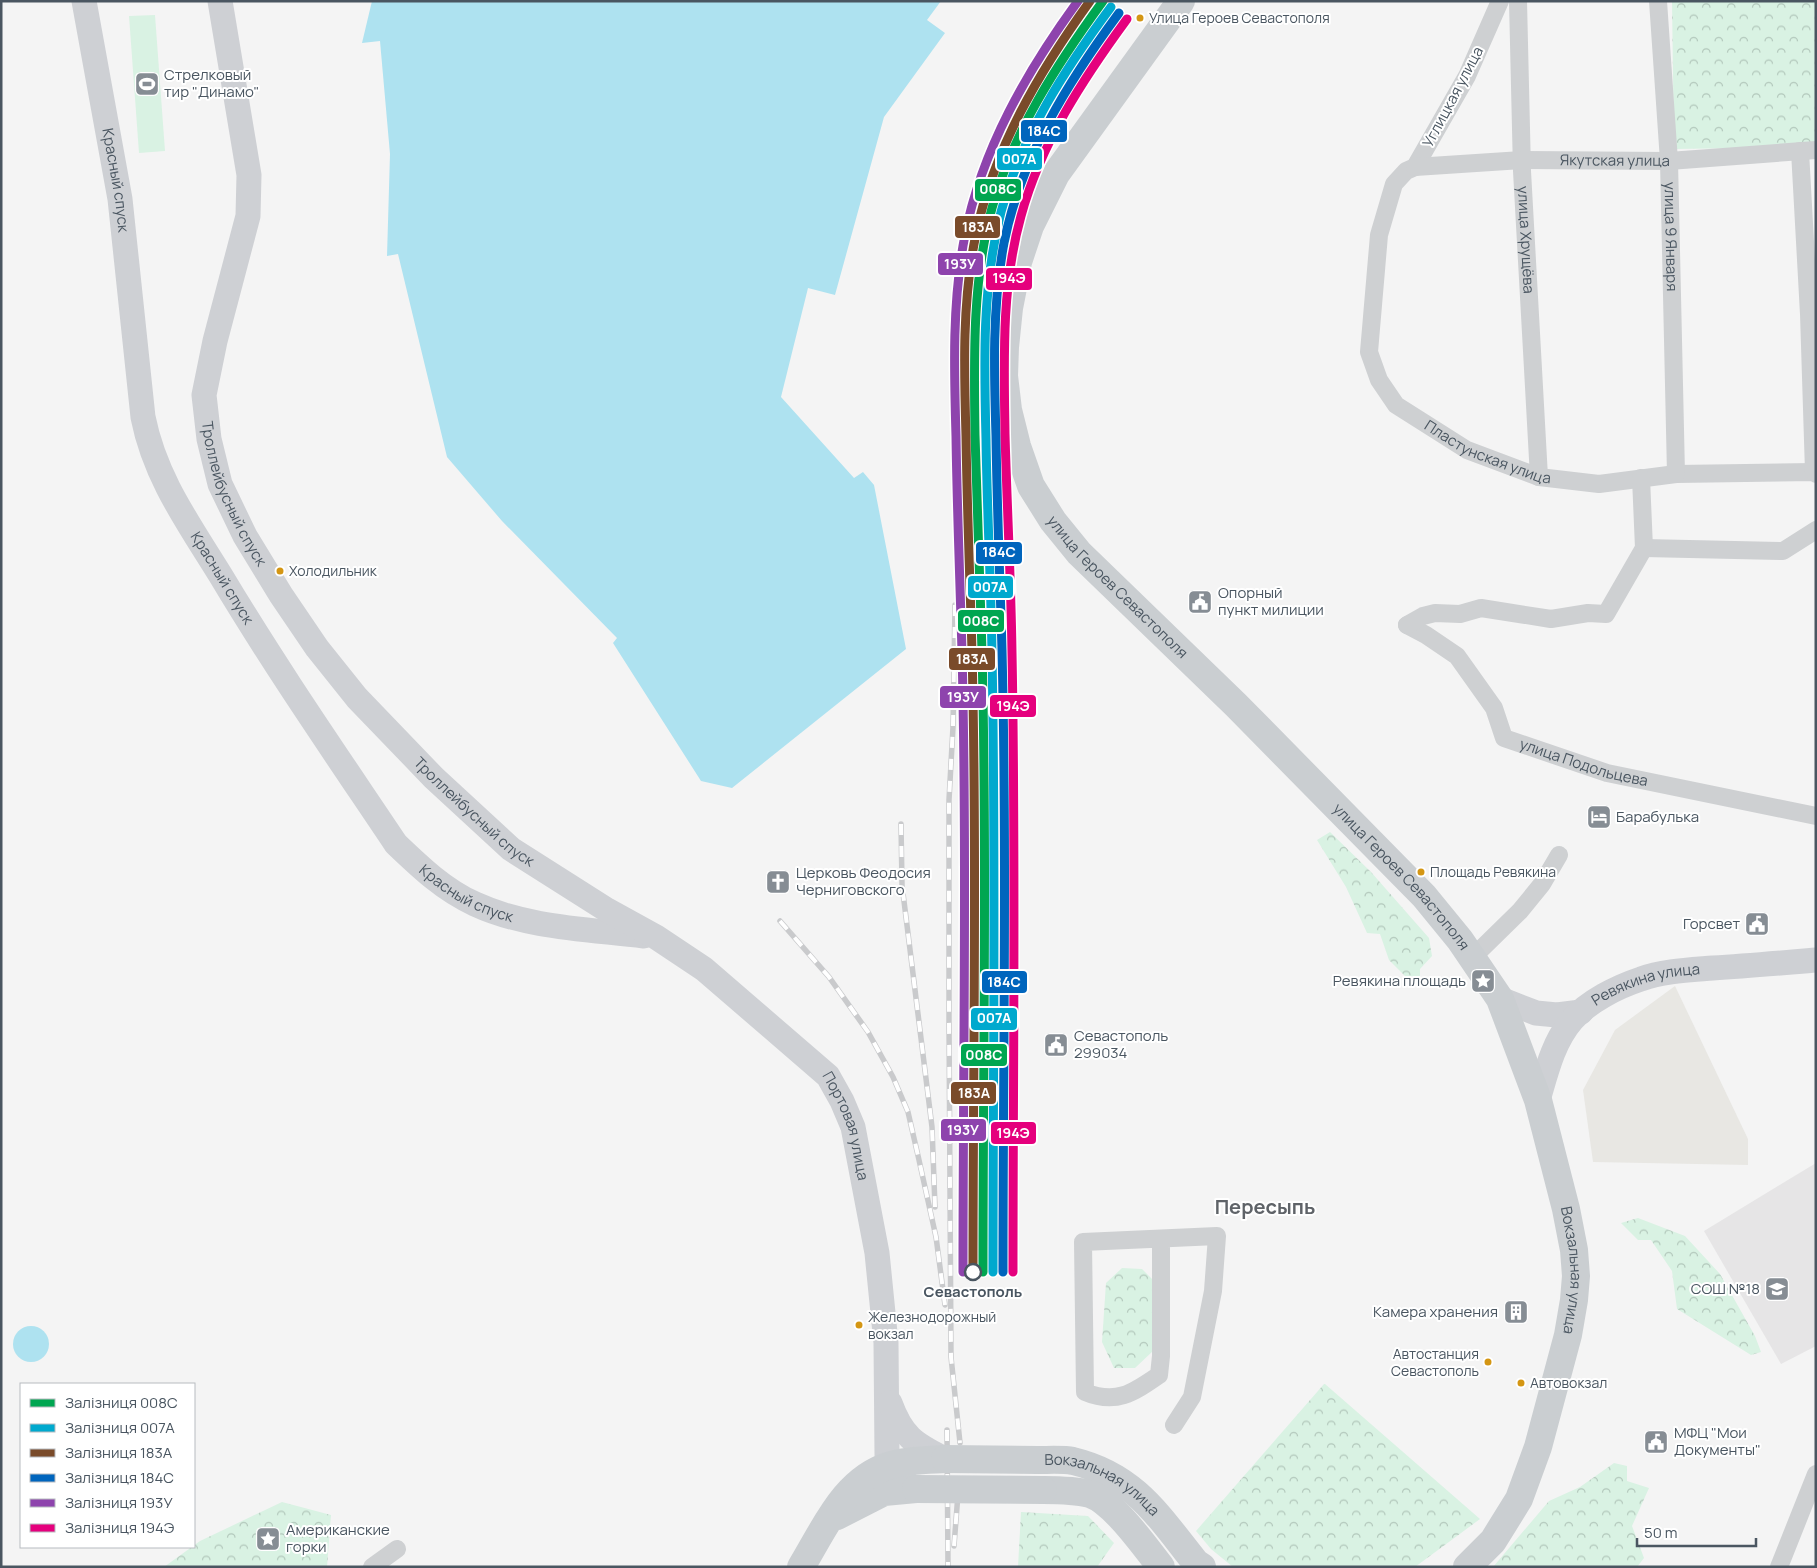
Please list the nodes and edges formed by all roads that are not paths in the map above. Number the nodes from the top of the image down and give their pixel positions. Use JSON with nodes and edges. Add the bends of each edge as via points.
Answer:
{"nodes":[{"id":1,"x":84,"y":1,"type":"edge"},
{"id":2,"x":220,"y":1,"type":"edge"},
{"id":3,"x":1181,"y":1,"type":"edge"},
{"id":4,"x":1500,"y":1,"type":"edge"},
{"id":5,"x":1518,"y":1,"type":"edge"},
{"id":6,"x":1658,"y":1,"type":"edge"},
{"id":7,"x":1808,"y":151,"type":"edge"},
{"id":8,"x":1522,"y":160,"type":"junction"},
{"id":9,"x":1669,"y":161,"type":"junction"},
{"id":10,"x":1415,"y":167,"type":"junction"},
{"id":11,"x":1394,"y":184,"type":"joint"},
{"id":12,"x":1815,"y":473,"type":"edge"},
{"id":13,"x":1676,"y":474,"type":"junction"},
{"id":14,"x":1539,"y":477,"type":"junction"},
{"id":15,"x":1641,"y":478,"type":"junction"},
{"id":16,"x":1816,"y":530,"type":"edge"},
{"id":17,"x":1644,"y":548,"type":"junction"},
{"id":18,"x":1816,"y":816,"type":"edge"},
{"id":19,"x":1559,"y":855,"type":"dead end"},
{"id":20,"x":656,"y":937,"type":"junction"},
{"id":21,"x":1472,"y":958,"type":"junction"},
{"id":22,"x":1816,"y":960,"type":"edge"},
{"id":23,"x":1500,"y":999,"type":"junction"},
{"id":24,"x":1581,"y":1012,"type":"junction"},
{"id":25,"x":1538,"y":1100,"type":"junction"},
{"id":26,"x":1160,"y":1239,"type":"junction"},
{"id":27,"x":887,"y":1396,"type":"junction"},
{"id":28,"x":1174,"y":1426,"type":"dead end"},
{"id":29,"x":945,"y":1459,"type":"junction"},
{"id":30,"x":878,"y":1471,"type":"junction"},
{"id":31,"x":1816,"y":1474,"type":"edge"},
{"id":32,"x":916,"y":1489,"type":"junction"},
{"id":33,"x":829,"y":1521,"type":"junction"},
{"id":34,"x":397,"y":1549,"type":"dead end"},
{"id":35,"x":1199,"y":1565,"type":"edge"},
{"id":36,"x":372,"y":1567,"type":"edge"},
{"id":37,"x":801,"y":1567,"type":"edge"},
{"id":38,"x":1161,"y":1567,"type":"edge"},
{"id":39,"x":1467,"y":1567,"type":"edge"},
{"id":40,"x":1779,"y":1567,"type":"edge"}],
"edges":[{"from":1,"to":20,"type":"main road","name":"Красный спуск","via":[[120,199],[143,417],[148,441],[166,487],[260,640],[396,844],[423,870],[473,904],[515,918]]},
{"from":2,"to":20,"type":"main road","name":"Троллейбусный спуск","via":[[249,175],[248,216],[204,395],[209,439],[220,484],[245,536],[281,595],[316,648],[357,698],[434,778],[511,849],[606,910]]},
{"from":3,"to":21,"type":"main road","name":"улица Героев Севастополя","via":[[1056,174],[1030,226],[1018,262],[1005,347],[1008,410],[1017,446],[1031,486],[1080,553],[1409,881],[1450,926]]},
{"from":4,"to":10,"type":"street","name":"Углицкая улица","via":[[1468,76]]},
{"from":5,"to":8,"type":"street","name":"улица Хрущёва"},
{"from":6,"to":9,"type":"street","name":"улица 9 Января"},
{"from":7,"to":9,"type":"street","name":"Якутская улица"},
{"from":7,"to":12,"type":"street"},
{"from":8,"to":9,"type":"street","name":"Якутская улица"},
{"from":8,"to":10,"type":"street","name":"Якутская улица"},
{"from":8,"to":14,"type":"street","name":"улица Хрущёва"},
{"from":9,"to":13,"type":"street","name":"улица 9 Января"},
{"from":10,"to":11,"type":"street","name":"Углицкая улица","via":[[1399,176]]},
{"from":11,"to":14,"type":"street","name":"Пластунская улица","via":[[1379,235],[1370,352],[1379,380],[1396,405],[1466,450]]},
{"from":12,"to":13,"type":"street","name":"Пластунская улица"},
{"from":13,"to":15,"type":"street","name":"Пластунская улица"},
{"from":14,"to":15,"type":"street","name":"Пластунская улица","via":[[1599,484]]},
{"from":15,"to":17,"type":"street"},
{"from":16,"to":17,"type":"street","via":[[1783,551]]},
{"from":17,"to":18,"type":"street","name":"улица Подольцева","via":[[1606,614],[1588,613],[1551,620],[1481,608],[1460,614],[1436,613],[1407,625],[1457,656],[1494,708],[1504,738],[1607,773]]},
{"from":19,"to":21,"type":"street","via":[[1542,884],[1520,911]]},
{"from":20,"to":27,"type":"main road","name":"Портовая улица","via":[[704,969],[828,1076],[842,1101],[853,1127],[877,1253],[886,1343]]},
{"from":21,"to":23,"type":"main road","name":"улица Героев Севастополя"},
{"from":22,"to":24,"type":"main road","name":"Ревякина улица","via":[[1677,971],[1642,978],[1609,993]]},
{"from":23,"to":24,"type":"main road","via":[[1536,1012],[1557,1015]]},
{"from":23,"to":25,"type":"main road","name":"улица Героев Севастополя"},
{"from":24,"to":25,"type":"main road","name":"Ревякина улица","via":[[1572,1020],[1554,1051]]},
{"from":25,"to":39,"type":"main road","name":"Вокзальная улица","via":[[1574,1250],[1574,1300],[1538,1447],[1519,1499],[1493,1541]]},
{"from":26,"to":26,"type":"street","via":[[1083,1242],[1085,1392],[1097,1397],[1118,1398],[1137,1390],[1159,1374]]},
{"from":26,"to":28,"type":"street","via":[[1217,1236],[1213,1291],[1192,1397]]},
{"from":27,"to":29,"type":"main road","via":[[910,1439]]},
{"from":27,"to":30,"type":"main road","name":"Портовая улица","via":[[887,1455]]},
{"from":29,"to":30,"type":"main road","name":"Вокзальная улица"},
{"from":29,"to":35,"type":"main road","name":"Вокзальная улица","bridge":true,"via":[[1072,1461],[1104,1472],[1122,1481],[1144,1499]]},
{"from":30,"to":32,"type":"main road"},
{"from":30,"to":33,"type":"main road","via":[[846,1495]]},
{"from":31,"to":40,"type":"street"},
{"from":32,"to":33,"type":"main road","name":"Вокзальная улица","via":[[875,1495]]},
{"from":32,"to":38,"type":"main road","name":"Вокзальная улица","bridge":true,"via":[[1067,1490],[1091,1495],[1118,1515]]},
{"from":33,"to":37,"type":"main road"},
{"from":34,"to":36,"type":"street"}]}
